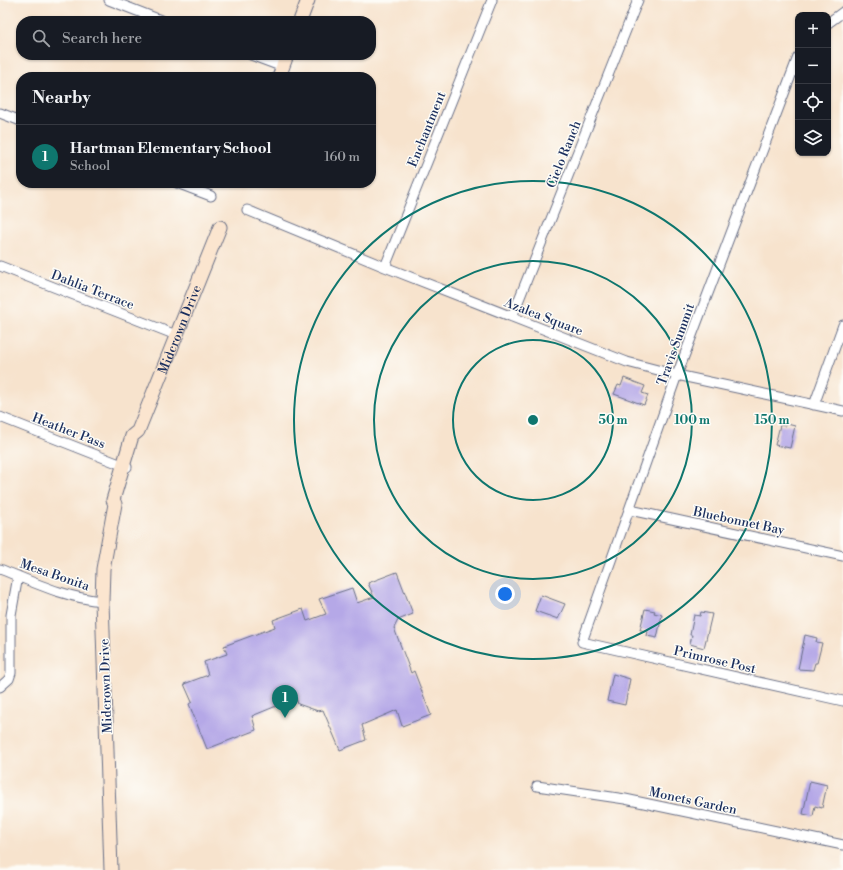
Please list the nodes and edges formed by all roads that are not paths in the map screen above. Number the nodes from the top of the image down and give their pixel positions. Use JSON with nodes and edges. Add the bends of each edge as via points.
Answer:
{"nodes":[{"id":1,"x":109,"y":0,"type":"edge"},
{"id":2,"x":308,"y":0,"type":"edge"},
{"id":3,"x":492,"y":0,"type":"edge"},
{"id":4,"x":638,"y":0,"type":"edge"},
{"id":5,"x":843,"y":12,"type":"edge"},
{"id":6,"x":150,"y":16,"type":"edge"},
{"id":7,"x":302,"y":16,"type":"edge"},
{"id":8,"x":831,"y":21,"type":"edge"},
{"id":9,"x":266,"y":60,"type":"edge"},
{"id":10,"x":795,"y":65,"type":"edge"},
{"id":11,"x":283,"y":66,"type":"edge"},
{"id":12,"x":0,"y":113,"type":"edge"},
{"id":13,"x":16,"y":119,"type":"edge"},
{"id":14,"x":190,"y":188,"type":"edge"},
{"id":15,"x":211,"y":196,"type":"dead end"},
{"id":16,"x":247,"y":210,"type":"dead end"},
{"id":17,"x":220,"y":227,"type":"dead end"},
{"id":18,"x":0,"y":266,"type":"edge"},
{"id":19,"x":385,"y":267,"type":"junction"},
{"id":20,"x":512,"y":317,"type":"junction"},
{"id":21,"x":843,"y":325,"type":"edge"},
{"id":22,"x":176,"y":335,"type":"junction"},
{"id":23,"x":677,"y":376,"type":"junction"},
{"id":24,"x":814,"y":405,"type":"junction"},
{"id":25,"x":843,"y":411,"type":"edge"},
{"id":26,"x":0,"y":417,"type":"edge"},
{"id":27,"x":126,"y":466,"type":"junction"},
{"id":28,"x":630,"y":510,"type":"junction"},
{"id":29,"x":843,"y":556,"type":"edge"},
{"id":30,"x":0,"y":569,"type":"edge"},
{"id":31,"x":18,"y":576,"type":"junction"},
{"id":32,"x":102,"y":601,"type":"junction"},
{"id":33,"x":582,"y":642,"type":"joint"},
{"id":34,"x":0,"y":687,"type":"edge"},
{"id":35,"x":843,"y":701,"type":"edge"},
{"id":36,"x":536,"y":786,"type":"dead end"},
{"id":37,"x":843,"y":845,"type":"edge"},
{"id":38,"x":111,"y":870,"type":"edge"}],
"edges":[{"from":1,"to":6,"type":"street"},
{"from":2,"to":7,"type":"street"},
{"from":3,"to":19,"type":"street","name":"Enchantment"},
{"from":4,"to":20,"type":"street","name":"Cielo Ranch"},
{"from":5,"to":8,"type":"street"},
{"from":9,"to":11,"type":"street"},
{"from":10,"to":23,"type":"street","name":"Travis Summit"},
{"from":12,"to":13,"type":"street"},
{"from":14,"to":15,"type":"street"},
{"from":16,"to":19,"type":"street","name":"Azalea Square"},
{"from":17,"to":22,"type":"street","name":"Midcrown Drive"},
{"from":18,"to":22,"type":"street","name":"Dahlia Terrace"},
{"from":19,"to":20,"type":"street","name":"Azalea Square"},
{"from":20,"to":23,"type":"street","name":"Azalea Square","via":[[627,362]]},
{"from":21,"to":24,"type":"street"},
{"from":22,"to":27,"type":"street","name":"Midcrown Drive","via":[[138,431],[132,436]]},
{"from":23,"to":24,"type":"street","name":"Azalea Square"},
{"from":23,"to":28,"type":"street","name":"Travis Summit"},
{"from":24,"to":25,"type":"street","name":"Azalea Square"},
{"from":26,"to":27,"type":"street","name":"Heather Pass"},
{"from":27,"to":32,"type":"street","name":"Midcrown Drive","via":[[113,500],[115,504],[103,569]]},
{"from":28,"to":29,"type":"street","name":"Bluebonnet Bay"},
{"from":28,"to":33,"type":"street","name":"Travis Summit"},
{"from":30,"to":31,"type":"street","name":"Mesa Bonita"},
{"from":31,"to":32,"type":"street","name":"Mesa Bonita","via":[[66,595]]},
{"from":31,"to":34,"type":"street","via":[[11,615],[11,673],[9,679]]},
{"from":32,"to":38,"type":"street","name":"Midcrown Drive"},
{"from":33,"to":35,"type":"street","name":"Primrose Post"},
{"from":36,"to":37,"type":"street","name":"Monets Garden","via":[[625,799]]}]}
